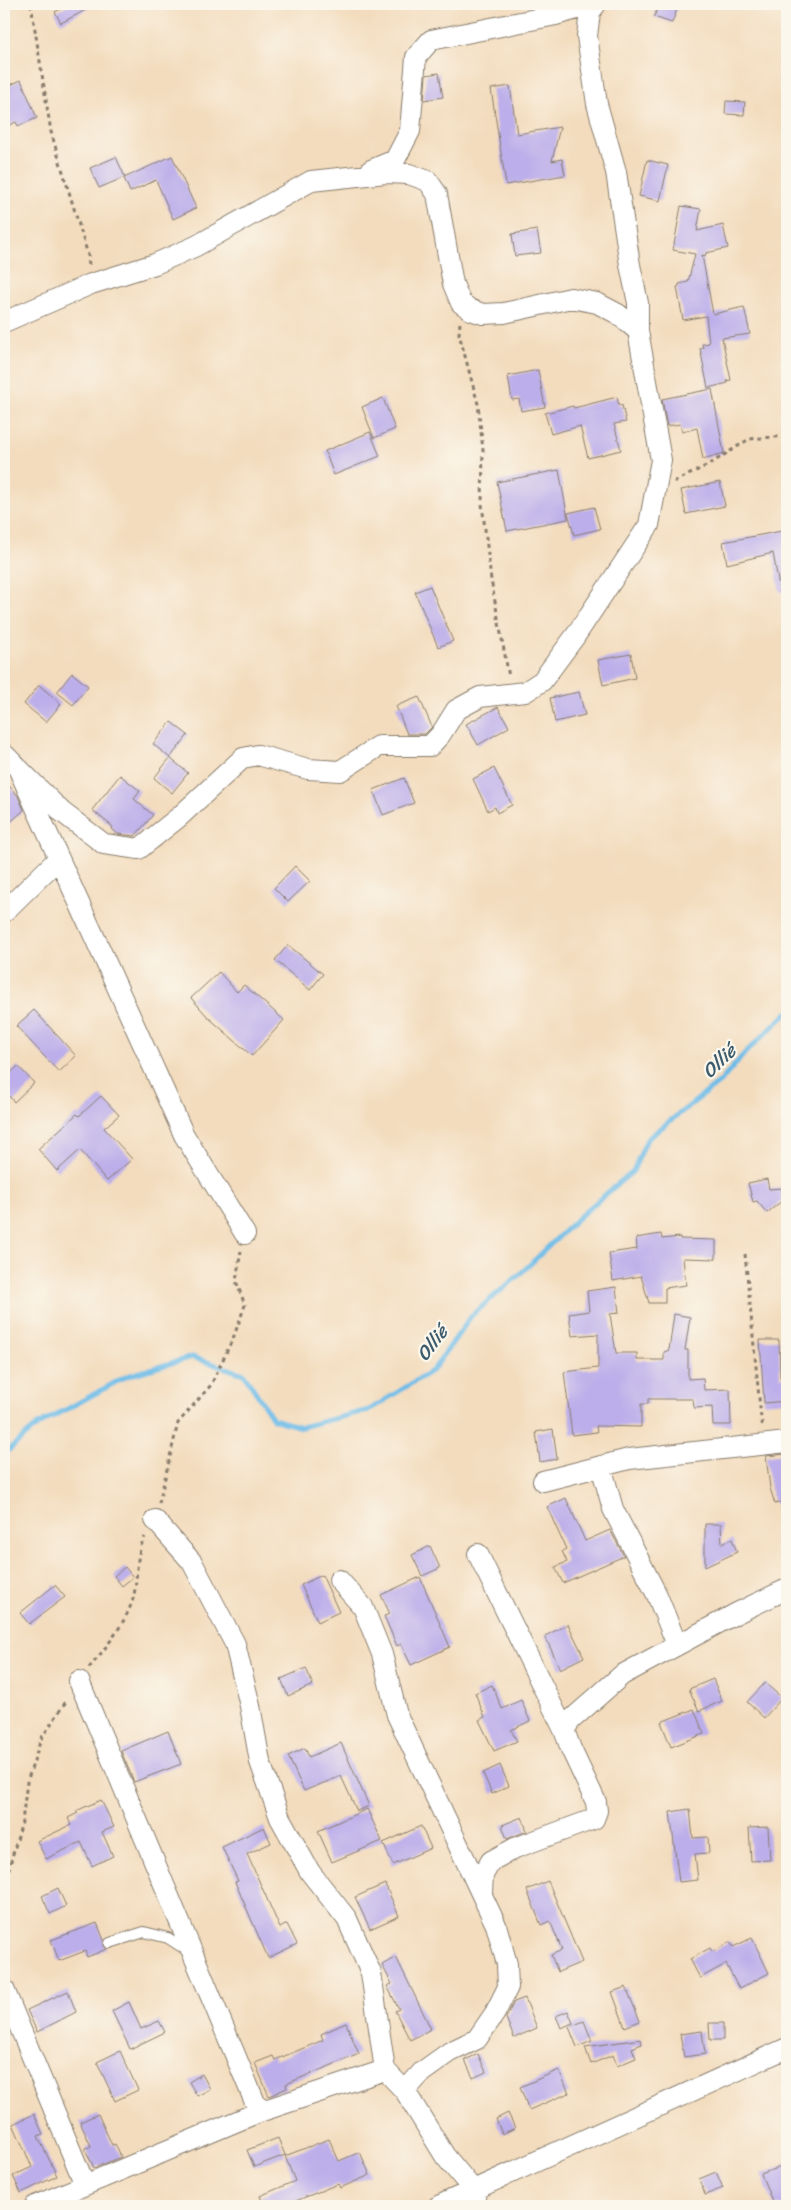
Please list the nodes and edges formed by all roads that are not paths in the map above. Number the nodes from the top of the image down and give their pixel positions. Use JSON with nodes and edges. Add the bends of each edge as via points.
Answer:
{"nodes":[{"id":1,"x":595,"y":4,"type":"edge"},
{"id":2,"x":355,"y":176,"type":"junction"},
{"id":3,"x":4,"y":322,"type":"edge"},
{"id":4,"x":638,"y":331,"type":"junction"},
{"id":5,"x":4,"y":754,"type":"edge"},
{"id":6,"x":18,"y":768,"type":"junction"},
{"id":7,"x":58,"y":859,"type":"junction"},
{"id":8,"x":4,"y":912,"type":"edge"},
{"id":9,"x":245,"y":1234,"type":"road end"},
{"id":10,"x":778,"y":1443,"type":"edge"},
{"id":11,"x":601,"y":1466,"type":"junction"},
{"id":12,"x":543,"y":1481,"type":"dead end"},
{"id":13,"x":155,"y":1520,"type":"road end"},
{"id":14,"x":478,"y":1554,"type":"dead end"},
{"id":15,"x":338,"y":1580,"type":"dead end"},
{"id":16,"x":787,"y":1589,"type":"edge"},
{"id":17,"x":677,"y":1645,"type":"junction"},
{"id":18,"x":79,"y":1681,"type":"road end"},
{"id":19,"x":564,"y":1730,"type":"junction"},
{"id":20,"x":482,"y":1893,"type":"junction"},
{"id":21,"x":110,"y":1944,"type":"dead end"},
{"id":22,"x":193,"y":1955,"type":"junction"},
{"id":23,"x":4,"y":1989,"type":"edge"},
{"id":24,"x":787,"y":2048,"type":"edge"},
{"id":25,"x":385,"y":2070,"type":"junction"},
{"id":26,"x":405,"y":2091,"type":"junction"},
{"id":27,"x":259,"y":2112,"type":"junction"},
{"id":28,"x":86,"y":2185,"type":"junction"},
{"id":29,"x":475,"y":2199,"type":"edge"},
{"id":30,"x":35,"y":2206,"type":"edge"},
{"id":31,"x":438,"y":2206,"type":"edge"}],
"edges":[{"from":1,"to":2,"type":"street","via":[[431,40],[416,57],[410,131],[395,160]]},
{"from":1,"to":4,"type":"street","via":[[590,12],[587,36],[597,104],[616,172],[638,303]]},
{"from":2,"to":3,"type":"street","via":[[310,181],[196,246],[155,264],[91,284]]},
{"from":2,"to":4,"type":"street","via":[[409,174],[428,181],[438,194],[453,284],[461,303],[471,310],[484,314],[504,313],[571,298],[597,304],[618,314]]},
{"from":4,"to":6,"type":"street","via":[[661,460],[649,525],[542,681],[525,692],[480,697],[456,710],[430,746],[379,746],[340,771],[308,769],[258,755],[243,758],[139,850],[104,844],[62,812]]},
{"from":5,"to":6,"type":"street"},
{"from":6,"to":7,"type":"street"},
{"from":7,"to":8,"type":"street"},
{"from":7,"to":9,"type":"street","via":[[184,1136]]},
{"from":10,"to":11,"type":"street","via":[[629,1459]]},
{"from":11,"to":12,"type":"street"},
{"from":11,"to":17,"type":"street","via":[[613,1509],[657,1595]]},
{"from":13,"to":25,"type":"street","via":[[192,1562],[234,1644],[260,1762],[280,1818],[310,1872],[347,1920],[371,1973]]},
{"from":14,"to":19,"type":"street"},
{"from":15,"to":20,"type":"street","via":[[363,1607],[382,1654],[397,1715]]},
{"from":16,"to":17,"type":"street"},
{"from":17,"to":19,"type":"street","via":[[622,1675]]},
{"from":18,"to":22,"type":"street"},
{"from":19,"to":20,"type":"street","via":[[596,1802],[594,1818],[515,1848],[491,1861],[484,1875]]},
{"from":20,"to":26,"type":"street","via":[[496,1925],[507,1964],[508,1987],[477,2039],[450,2052],[422,2072]]},
{"from":21,"to":22,"type":"lane","via":[[144,1932],[168,1938]]},
{"from":22,"to":27,"type":"street"},
{"from":23,"to":28,"type":"street"},
{"from":24,"to":29,"type":"street"},
{"from":25,"to":26,"type":"street"},
{"from":25,"to":27,"type":"street"},
{"from":26,"to":29,"type":"street"},
{"from":27,"to":28,"type":"street"},
{"from":28,"to":30,"type":"street"},
{"from":29,"to":31,"type":"street"}]}
